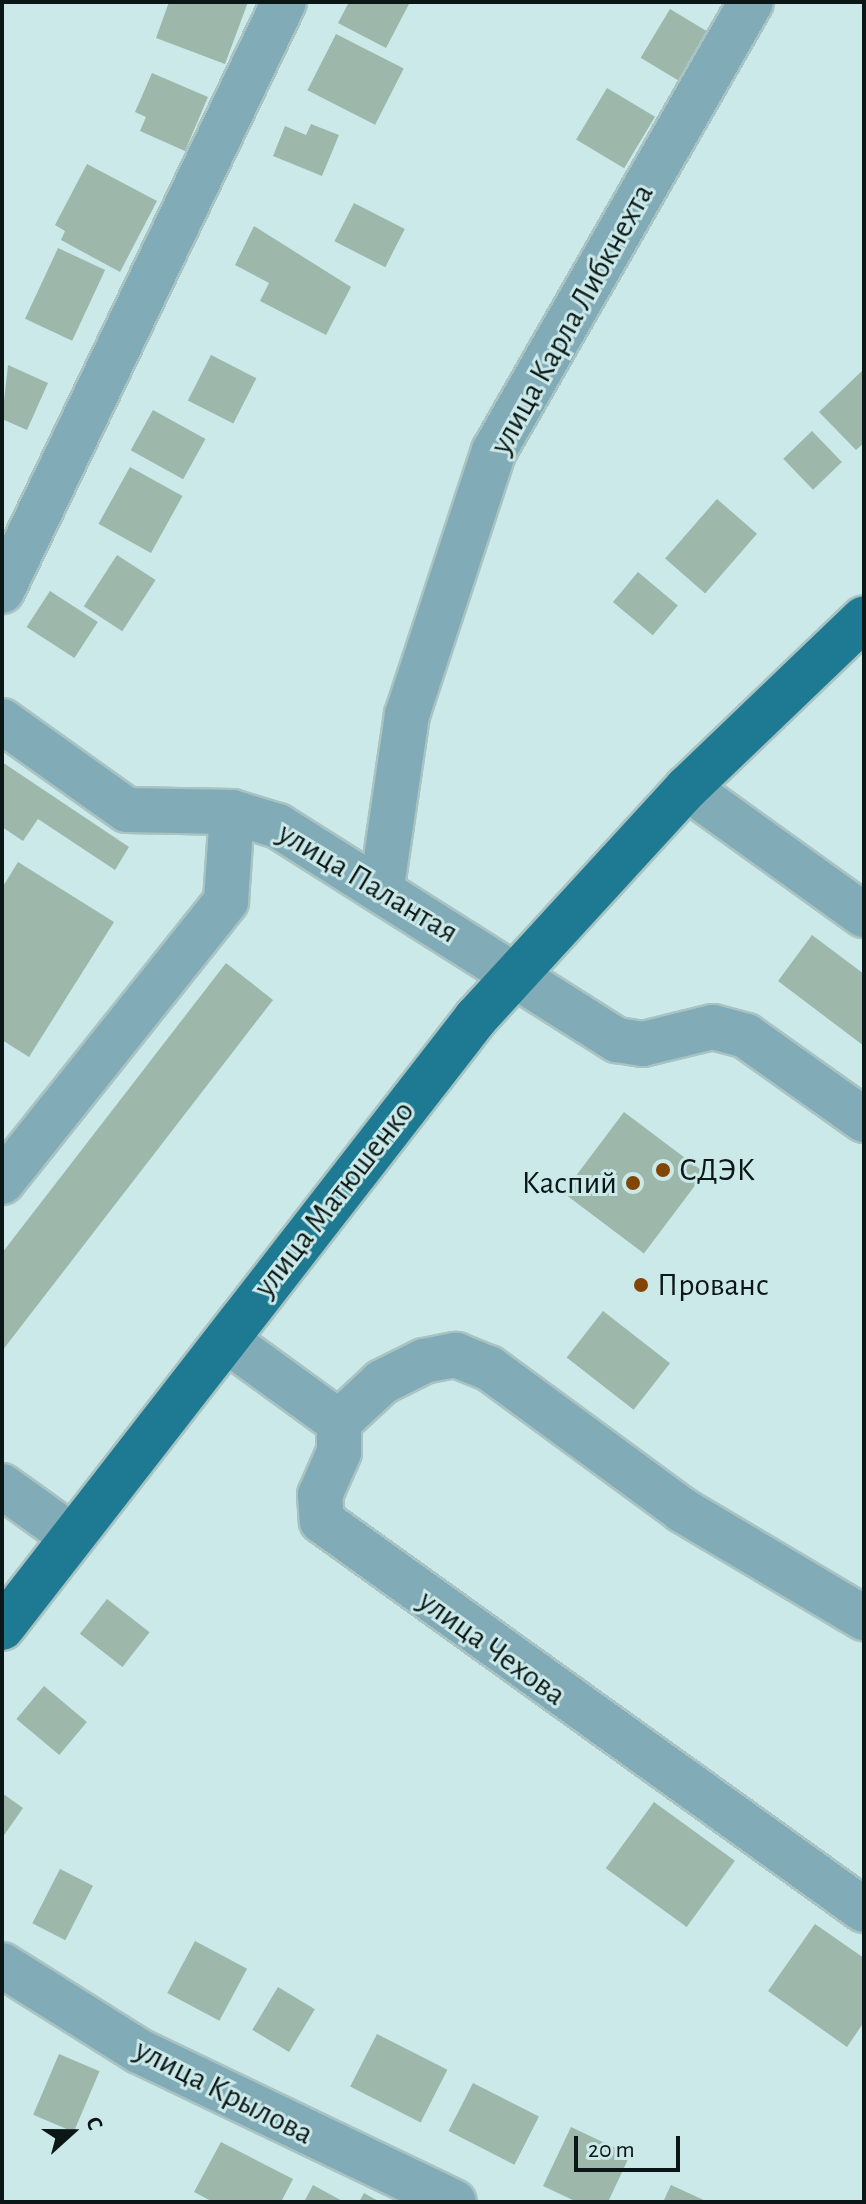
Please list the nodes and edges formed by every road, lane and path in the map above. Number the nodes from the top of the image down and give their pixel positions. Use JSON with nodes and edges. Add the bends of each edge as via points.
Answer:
{"nodes":[{"id":1,"x":284,"y":2,"type":"edge"},
{"id":2,"x":751,"y":2,"type":"edge"},
{"id":3,"x":2,"y":591,"type":"edge"},
{"id":4,"x":864,"y":618,"type":"edge"},
{"id":5,"x":2,"y":721,"type":"edge"},
{"id":6,"x":687,"y":788,"type":"junction"},
{"id":7,"x":232,"y":812,"type":"junction"},
{"id":8,"x":382,"y":886,"type":"junction"},
{"id":9,"x":864,"y":915,"type":"edge"},
{"id":10,"x":516,"y":972,"type":"junction"},
{"id":11,"x":864,"y":1120,"type":"edge"},
{"id":12,"x":2,"y":1182,"type":"edge"},
{"id":13,"x":226,"y":1340,"type":"junction"},
{"id":14,"x":339,"y":1422,"type":"junction"},
{"id":15,"x":2,"y":1486,"type":"edge"},
{"id":16,"x":73,"y":1537,"type":"junction"},
{"id":17,"x":864,"y":1618,"type":"edge"},
{"id":18,"x":2,"y":1628,"type":"edge"},
{"id":19,"x":864,"y":1910,"type":"edge"},
{"id":20,"x":2,"y":1965,"type":"edge"},
{"id":21,"x":454,"y":2202,"type":"edge"}],
"edges":[{"from":1,"to":3,"type":"street"},
{"from":2,"to":8,"type":"street","name":"улица Карла Либкнехта","via":[[494,451],[407,715]]},
{"from":4,"to":6,"type":"main road","name":"улица Матюшенко"},
{"from":5,"to":7,"type":"street","name":"улица Палантая","via":[[127,810]]},
{"from":6,"to":9,"type":"street"},
{"from":6,"to":10,"type":"main road","name":"улица Матюшенко"},
{"from":7,"to":8,"type":"street","name":"улица Палантая","via":[[278,826]]},
{"from":7,"to":12,"type":"street","via":[[226,901]]},
{"from":8,"to":10,"type":"street","name":"улица Палантая"},
{"from":10,"to":11,"type":"street","name":"улица Палантая","via":[[617,1040],[643,1044],[713,1027],[746,1036]]},
{"from":10,"to":13,"type":"main road","name":"улица Матюшенко"},
{"from":13,"to":14,"type":"street"},
{"from":13,"to":16,"type":"main road","name":"улица Матюшенко"},
{"from":14,"to":17,"type":"street","via":[[382,1382],[424,1361],[467,1359],[489,1368],[682,1510]]},
{"from":14,"to":19,"type":"street","name":"улица Чехова","via":[[339,1452],[320,1495],[322,1521]]},
{"from":15,"to":16,"type":"street"},
{"from":16,"to":18,"type":"main road","name":"улица Матюшенко"},
{"from":20,"to":21,"type":"street","name":"улица Крылова","via":[[139,2051]]}]}
